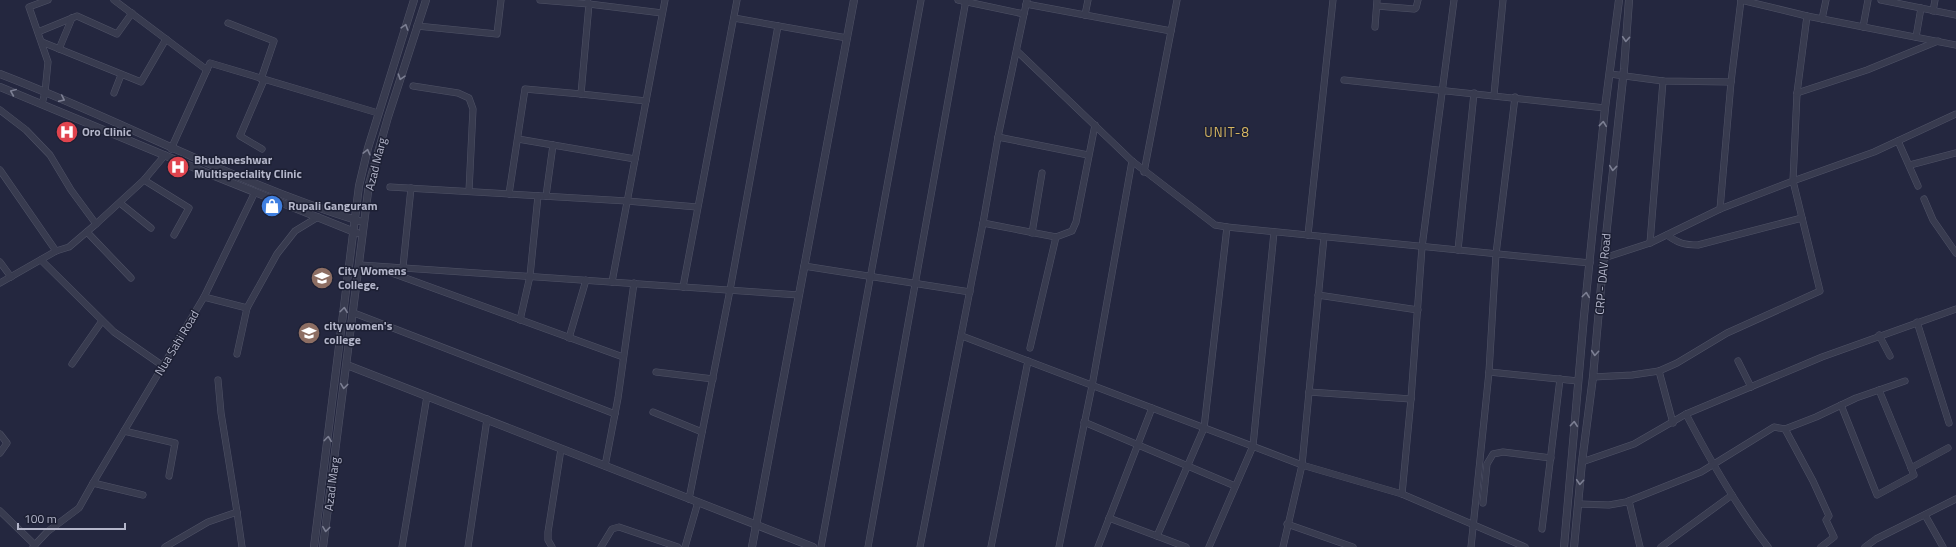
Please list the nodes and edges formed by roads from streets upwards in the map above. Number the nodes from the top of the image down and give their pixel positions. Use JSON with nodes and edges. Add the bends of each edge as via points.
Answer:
{"nodes":[{"id":1,"x":27,"y":0,"type":"edge"},
{"id":2,"x":48,"y":0,"type":"edge"},
{"id":3,"x":114,"y":0,"type":"edge"},
{"id":4,"x":414,"y":0,"type":"edge"},
{"id":5,"x":426,"y":0,"type":"edge"},
{"id":6,"x":502,"y":0,"type":"edge"},
{"id":7,"x":540,"y":0,"type":"edge"},
{"id":8,"x":665,"y":0,"type":"edge"},
{"id":9,"x":737,"y":0,"type":"edge"},
{"id":10,"x":854,"y":0,"type":"edge"},
{"id":11,"x":921,"y":0,"type":"edge"},
{"id":12,"x":958,"y":0,"type":"edge"},
{"id":13,"x":1088,"y":0,"type":"edge"},
{"id":14,"x":1177,"y":0,"type":"edge"},
{"id":15,"x":1333,"y":0,"type":"edge"},
{"id":16,"x":1418,"y":0,"type":"edge"},
{"id":17,"x":1454,"y":0,"type":"edge"},
{"id":18,"x":1503,"y":0,"type":"edge"},
{"id":19,"x":1619,"y":0,"type":"edge"},
{"id":20,"x":1629,"y":0,"type":"edge"},
{"id":21,"x":1741,"y":0,"type":"edge"},
{"id":22,"x":1826,"y":0,"type":"edge"},
{"id":23,"x":1868,"y":0,"type":"edge"},
{"id":24,"x":1881,"y":0,"type":"edge"},
{"id":25,"x":1935,"y":0,"type":"edge"},
{"id":26,"x":966,"y":1,"type":"edge"},
{"id":27,"x":1377,"y":1,"type":"edge"},
{"id":28,"x":588,"y":2,"type":"edge"},
{"id":29,"x":1026,"y":2,"type":"edge"},
{"id":30,"x":1896,"y":2,"type":"edge"},
{"id":31,"x":29,"y":7,"type":"junction"},
{"id":32,"x":1921,"y":8,"type":"junction"},
{"id":33,"x":1933,"y":11,"type":"junction"},
{"id":34,"x":132,"y":13,"type":"junction"},
{"id":35,"x":662,"y":13,"type":"junction"},
{"id":36,"x":1024,"y":14,"type":"junction"},
{"id":37,"x":1085,"y":15,"type":"junction"},
{"id":38,"x":1956,"y":15,"type":"edge"},
{"id":39,"x":1807,"y":16,"type":"junction"},
{"id":40,"x":72,"y":18,"type":"junction"},
{"id":41,"x":734,"y":18,"type":"junction"},
{"id":42,"x":1822,"y":19,"type":"junction"},
{"id":43,"x":228,"y":23,"type":"dead end"},
{"id":44,"x":417,"y":26,"type":"junction"},
{"id":45,"x":778,"y":26,"type":"junction"},
{"id":46,"x":1375,"y":27,"type":"dead end"},
{"id":47,"x":1863,"y":27,"type":"junction"},
{"id":48,"x":1171,"y":31,"type":"junction"},
{"id":49,"x":38,"y":32,"type":"junction"},
{"id":50,"x":1916,"y":37,"type":"junction"},
{"id":51,"x":847,"y":38,"type":"junction"},
{"id":52,"x":166,"y":39,"type":"junction"},
{"id":53,"x":1938,"y":40,"type":"junction"},
{"id":54,"x":42,"y":42,"type":"junction"},
{"id":55,"x":1956,"y":45,"type":"edge"},
{"id":56,"x":59,"y":49,"type":"junction"},
{"id":57,"x":1017,"y":51,"type":"junction"},
{"id":58,"x":207,"y":70,"type":"junction"},
{"id":59,"x":0,"y":74,"type":"edge"},
{"id":60,"x":1610,"y":74,"type":"junction"},
{"id":61,"x":121,"y":75,"type":"junction"},
{"id":62,"x":1623,"y":77,"type":"junction"},
{"id":63,"x":262,"y":79,"type":"junction"},
{"id":64,"x":1344,"y":80,"type":"dead end"},
{"id":65,"x":1663,"y":81,"type":"junction"},
{"id":66,"x":1731,"y":82,"type":"junction"},
{"id":67,"x":413,"y":86,"type":"dead end"},
{"id":68,"x":0,"y":87,"type":"edge"},
{"id":69,"x":1442,"y":89,"type":"junction"},
{"id":70,"x":45,"y":92,"type":"junction"},
{"id":71,"x":114,"y":93,"type":"dead end"},
{"id":72,"x":1474,"y":93,"type":"junction"},
{"id":73,"x":1797,"y":93,"type":"junction"},
{"id":74,"x":581,"y":94,"type":"junction"},
{"id":75,"x":1494,"y":95,"type":"junction"},
{"id":76,"x":1515,"y":97,"type":"junction"},
{"id":77,"x":646,"y":101,"type":"junction"},
{"id":78,"x":42,"y":104,"type":"junction"},
{"id":79,"x":1605,"y":108,"type":"junction"},
{"id":80,"x":0,"y":110,"type":"edge"},
{"id":81,"x":378,"y":113,"type":"junction"},
{"id":82,"x":1956,"y":114,"type":"edge"},
{"id":83,"x":1095,"y":125,"type":"junction"},
{"id":84,"x":998,"y":137,"type":"junction"},
{"id":85,"x":518,"y":139,"type":"junction"},
{"id":86,"x":1898,"y":141,"type":"junction"},
{"id":87,"x":553,"y":145,"type":"junction"},
{"id":88,"x":171,"y":149,"type":"junction"},
{"id":89,"x":262,"y":149,"type":"dead end"},
{"id":90,"x":1956,"y":153,"type":"edge"},
{"id":91,"x":165,"y":155,"type":"junction"},
{"id":92,"x":1088,"y":155,"type":"junction"},
{"id":93,"x":635,"y":159,"type":"junction"},
{"id":94,"x":1132,"y":161,"type":"junction"},
{"id":95,"x":1910,"y":164,"type":"junction"},
{"id":96,"x":0,"y":170,"type":"edge"},
{"id":97,"x":1042,"y":172,"type":"dead end"},
{"id":98,"x":1144,"y":172,"type":"junction"},
{"id":99,"x":144,"y":180,"type":"junction"},
{"id":100,"x":1793,"y":181,"type":"junction"},
{"id":101,"x":1918,"y":186,"type":"dead end"},
{"id":102,"x":390,"y":187,"type":"dead end"},
{"id":103,"x":411,"y":188,"type":"junction"},
{"id":104,"x":469,"y":191,"type":"junction"},
{"id":105,"x":255,"y":192,"type":"junction"},
{"id":106,"x":509,"y":194,"type":"junction"},
{"id":107,"x":538,"y":196,"type":"junction"},
{"id":108,"x":546,"y":196,"type":"junction"},
{"id":109,"x":1924,"y":199,"type":"dead end"},
{"id":110,"x":627,"y":201,"type":"junction"},
{"id":111,"x":120,"y":203,"type":"junction"},
{"id":112,"x":697,"y":208,"type":"junction"},
{"id":113,"x":1720,"y":209,"type":"junction"},
{"id":114,"x":318,"y":217,"type":"junction"},
{"id":115,"x":1802,"y":218,"type":"junction"},
{"id":116,"x":355,"y":219,"type":"junction"},
{"id":117,"x":364,"y":222,"type":"junction"},
{"id":118,"x":983,"y":223,"type":"junction"},
{"id":119,"x":96,"y":224,"type":"junction"},
{"id":120,"x":1227,"y":227,"type":"junction"},
{"id":121,"x":151,"y":228,"type":"dead end"},
{"id":122,"x":353,"y":231,"type":"junction"},
{"id":123,"x":87,"y":232,"type":"junction"},
{"id":124,"x":1274,"y":232,"type":"junction"},
{"id":125,"x":1032,"y":233,"type":"junction"},
{"id":126,"x":174,"y":235,"type":"dead end"},
{"id":127,"x":363,"y":235,"type":"junction"},
{"id":128,"x":1308,"y":235,"type":"junction"},
{"id":129,"x":1667,"y":235,"type":"junction"},
{"id":130,"x":1056,"y":237,"type":"junction"},
{"id":131,"x":1324,"y":237,"type":"junction"},
{"id":132,"x":1650,"y":243,"type":"junction"},
{"id":133,"x":1422,"y":247,"type":"junction"},
{"id":134,"x":1458,"y":250,"type":"junction"},
{"id":135,"x":56,"y":251,"type":"junction"},
{"id":136,"x":1956,"y":252,"type":"edge"},
{"id":137,"x":1496,"y":254,"type":"junction"},
{"id":138,"x":1604,"y":258,"type":"junction"},
{"id":139,"x":41,"y":260,"type":"junction"},
{"id":140,"x":0,"y":262,"type":"edge"},
{"id":141,"x":1590,"y":263,"type":"junction"},
{"id":142,"x":360,"y":265,"type":"junction"},
{"id":143,"x":370,"y":265,"type":"junction"},
{"id":144,"x":804,"y":266,"type":"junction"},
{"id":145,"x":403,"y":267,"type":"junction"},
{"id":146,"x":530,"y":276,"type":"junction"},
{"id":147,"x":871,"y":276,"type":"junction"},
{"id":148,"x":11,"y":277,"type":"junction"},
{"id":149,"x":131,"y":278,"type":"dead end"},
{"id":150,"x":586,"y":280,"type":"junction"},
{"id":151,"x":612,"y":282,"type":"junction"},
{"id":152,"x":0,"y":283,"type":"edge"},
{"id":153,"x":634,"y":283,"type":"junction"},
{"id":154,"x":916,"y":284,"type":"junction"},
{"id":155,"x":684,"y":287,"type":"junction"},
{"id":156,"x":730,"y":290,"type":"junction"},
{"id":157,"x":970,"y":292,"type":"junction"},
{"id":158,"x":799,"y":294,"type":"junction"},
{"id":159,"x":1318,"y":295,"type":"junction"},
{"id":160,"x":204,"y":296,"type":"junction"},
{"id":161,"x":247,"y":308,"type":"junction"},
{"id":162,"x":1956,"y":309,"type":"edge"},
{"id":163,"x":1418,"y":310,"type":"junction"},
{"id":164,"x":354,"y":313,"type":"junction"},
{"id":165,"x":520,"y":320,"type":"junction"},
{"id":166,"x":102,"y":321,"type":"junction"},
{"id":167,"x":1917,"y":322,"type":"junction"},
{"id":168,"x":1583,"y":328,"type":"junction"},
{"id":169,"x":1597,"y":330,"type":"junction"},
{"id":170,"x":1878,"y":335,"type":"junction"},
{"id":171,"x":962,"y":336,"type":"junction"},
{"id":172,"x":570,"y":338,"type":"junction"},
{"id":173,"x":1030,"y":348,"type":"dead end"},
{"id":174,"x":237,"y":354,"type":"dead end"},
{"id":175,"x":1890,"y":356,"type":"dead end"},
{"id":176,"x":623,"y":357,"type":"junction"},
{"id":177,"x":1028,"y":361,"type":"junction"},
{"id":178,"x":1738,"y":361,"type":"dead end"},
{"id":179,"x":72,"y":364,"type":"dead end"},
{"id":180,"x":347,"y":365,"type":"junction"},
{"id":181,"x":163,"y":366,"type":"junction"},
{"id":182,"x":1659,"y":371,"type":"junction"},
{"id":183,"x":656,"y":372,"type":"dead end"},
{"id":184,"x":1489,"y":372,"type":"junction"},
{"id":185,"x":1594,"y":377,"type":"junction"},
{"id":186,"x":713,"y":379,"type":"junction"},
{"id":187,"x":1560,"y":379,"type":"junction"},
{"id":188,"x":218,"y":380,"type":"dead end"},
{"id":189,"x":1578,"y":381,"type":"junction"},
{"id":190,"x":1905,"y":381,"type":"dead end"},
{"id":191,"x":1092,"y":386,"type":"junction"},
{"id":192,"x":1751,"y":387,"type":"junction"},
{"id":193,"x":1879,"y":390,"type":"junction"},
{"id":194,"x":1309,"y":392,"type":"junction"},
{"id":195,"x":427,"y":396,"type":"junction"},
{"id":196,"x":1411,"y":399,"type":"junction"},
{"id":197,"x":1842,"y":405,"type":"junction"},
{"id":198,"x":1152,"y":408,"type":"junction"},
{"id":199,"x":654,"y":412,"type":"dead end"},
{"id":200,"x":615,"y":414,"type":"junction"},
{"id":201,"x":1686,"y":414,"type":"junction"},
{"id":202,"x":486,"y":420,"type":"junction"},
{"id":203,"x":1084,"y":422,"type":"junction"},
{"id":204,"x":1673,"y":423,"type":"junction"},
{"id":205,"x":1949,"y":423,"type":"dead end"},
{"id":206,"x":1204,"y":428,"type":"junction"},
{"id":207,"x":1785,"y":430,"type":"junction"},
{"id":208,"x":124,"y":431,"type":"junction"},
{"id":209,"x":702,"y":432,"type":"junction"},
{"id":210,"x":0,"y":434,"type":"edge"},
{"id":211,"x":1138,"y":445,"type":"junction"},
{"id":212,"x":1253,"y":446,"type":"junction"},
{"id":213,"x":1948,"y":448,"type":"dead end"},
{"id":214,"x":561,"y":449,"type":"junction"},
{"id":215,"x":0,"y":453,"type":"edge"},
{"id":216,"x":1551,"y":458,"type":"junction"},
{"id":217,"x":1582,"y":462,"type":"junction"},
{"id":218,"x":1302,"y":465,"type":"junction"},
{"id":219,"x":1713,"y":465,"type":"junction"},
{"id":220,"x":605,"y":466,"type":"junction"},
{"id":221,"x":1188,"y":466,"type":"junction"},
{"id":222,"x":1911,"y":468,"type":"junction"},
{"id":223,"x":169,"y":476,"type":"dead end"},
{"id":224,"x":92,"y":483,"type":"junction"},
{"id":225,"x":1235,"y":486,"type":"junction"},
{"id":226,"x":1402,"y":494,"type":"junction"},
{"id":227,"x":143,"y":495,"type":"dead end"},
{"id":228,"x":1732,"y":495,"type":"junction"},
{"id":229,"x":689,"y":499,"type":"junction"},
{"id":230,"x":1956,"y":499,"type":"edge"},
{"id":231,"x":1629,"y":501,"type":"junction"},
{"id":232,"x":698,"y":502,"type":"junction"},
{"id":233,"x":1483,"y":503,"type":"dead end"},
{"id":234,"x":1579,"y":504,"type":"junction"},
{"id":235,"x":0,"y":511,"type":"edge"},
{"id":236,"x":237,"y":512,"type":"junction"},
{"id":237,"x":1925,"y":515,"type":"junction"},
{"id":238,"x":1110,"y":518,"type":"junction"},
{"id":239,"x":1287,"y":524,"type":"junction"},
{"id":240,"x":756,"y":525,"type":"junction"},
{"id":241,"x":1473,"y":526,"type":"junction"},
{"id":242,"x":1542,"y":529,"type":"dead end"},
{"id":243,"x":1157,"y":536,"type":"junction"},
{"id":244,"x":34,"y":546,"type":"edge"},
{"id":245,"x":165,"y":547,"type":"edge"},
{"id":246,"x":242,"y":547,"type":"edge"},
{"id":247,"x":314,"y":547,"type":"edge"},
{"id":248,"x":323,"y":547,"type":"edge"},
{"id":249,"x":402,"y":547,"type":"edge"},
{"id":250,"x":468,"y":547,"type":"edge"},
{"id":251,"x":552,"y":547,"type":"edge"},
{"id":252,"x":601,"y":547,"type":"edge"},
{"id":253,"x":678,"y":547,"type":"edge"},
{"id":254,"x":685,"y":547,"type":"edge"},
{"id":255,"x":752,"y":547,"type":"edge"},
{"id":256,"x":813,"y":547,"type":"edge"},
{"id":257,"x":821,"y":547,"type":"edge"},
{"id":258,"x":868,"y":547,"type":"edge"},
{"id":259,"x":920,"y":547,"type":"edge"},
{"id":260,"x":991,"y":547,"type":"edge"},
{"id":261,"x":1059,"y":547,"type":"edge"},
{"id":262,"x":1098,"y":547,"type":"edge"},
{"id":263,"x":1186,"y":547,"type":"edge"},
{"id":264,"x":1209,"y":547,"type":"edge"},
{"id":265,"x":1283,"y":547,"type":"edge"},
{"id":266,"x":1352,"y":547,"type":"edge"},
{"id":267,"x":1470,"y":547,"type":"edge"},
{"id":268,"x":1525,"y":547,"type":"edge"},
{"id":269,"x":1564,"y":547,"type":"edge"},
{"id":270,"x":1574,"y":547,"type":"edge"},
{"id":271,"x":1640,"y":547,"type":"edge"},
{"id":272,"x":1661,"y":547,"type":"edge"},
{"id":273,"x":1768,"y":547,"type":"edge"},
{"id":274,"x":1821,"y":547,"type":"edge"},
{"id":275,"x":1865,"y":547,"type":"edge"},
{"id":276,"x":1943,"y":547,"type":"edge"}],
"edges":[{"from":1,"to":31,"type":"street"},
{"from":2,"to":31,"type":"street"},
{"from":3,"to":34,"type":"street"},
{"from":81,"to":4,"type":"street","name":"Azad Marg","one_way":true},
{"from":5,"to":44,"type":"street","name":"Azad Marg"},
{"from":6,"to":44,"type":"street","via":[[497,34]]},
{"from":7,"to":28,"type":"street"},
{"from":8,"to":35,"type":"street"},
{"from":9,"to":41,"type":"street"},
{"from":10,"to":51,"type":"street"},
{"from":11,"to":147,"type":"street"},
{"from":12,"to":26,"type":"street"},
{"from":13,"to":37,"type":"street"},
{"from":14,"to":48,"type":"street"},
{"from":15,"to":128,"type":"street"},
{"from":16,"to":27,"type":"street","via":[[1414,9]]},
{"from":17,"to":69,"type":"street"},
{"from":18,"to":75,"type":"street"},
{"from":19,"to":60,"type":"street","name":"CRP - DAV Road"},
{"from":20,"to":62,"type":"street","name":"CRP - DAV Road","one_way":true},
{"from":21,"to":39,"type":"street"},
{"from":21,"to":66,"type":"street"},
{"from":22,"to":42,"type":"street"},
{"from":23,"to":47,"type":"street"},
{"from":24,"to":30,"type":"street"},
{"from":25,"to":33,"type":"street"},
{"from":26,"to":36,"type":"street"},
{"from":26,"to":154,"type":"street"},
{"from":27,"to":46,"type":"street"},
{"from":28,"to":35,"type":"street"},
{"from":28,"to":74,"type":"street"},
{"from":29,"to":36,"type":"street"},
{"from":29,"to":37,"type":"street"},
{"from":30,"to":32,"type":"street"},
{"from":31,"to":49,"type":"street"},
{"from":32,"to":33,"type":"street"},
{"from":32,"to":50,"type":"street"},
{"from":33,"to":38,"type":"street"},
{"from":34,"to":40,"type":"street","via":[[117,34],[77,16]]},
{"from":34,"to":52,"type":"street"},
{"from":35,"to":77,"type":"street"},
{"from":36,"to":57,"type":"street"},
{"from":37,"to":48,"type":"street"},
{"from":39,"to":42,"type":"street"},
{"from":39,"to":73,"type":"street"},
{"from":40,"to":49,"type":"street"},
{"from":40,"to":56,"type":"street"},
{"from":41,"to":45,"type":"street"},
{"from":41,"to":112,"type":"street"},
{"from":42,"to":47,"type":"street"},
{"from":43,"to":63,"type":"street","via":[[274,41]]},
{"from":44,"to":117,"type":"street","name":"Azad Marg","one_way":true,"via":[[375,161]]},
{"from":45,"to":51,"type":"street"},
{"from":45,"to":156,"type":"street"},
{"from":47,"to":50,"type":"street"},
{"from":48,"to":98,"type":"street"},
{"from":49,"to":54,"type":"street"},
{"from":50,"to":53,"type":"street"},
{"from":51,"to":144,"type":"street"},
{"from":52,"to":58,"type":"street"},
{"from":52,"to":61,"type":"street","via":[[141,82]]},
{"from":53,"to":55,"type":"street"},
{"from":53,"to":73,"type":"street","via":[[1867,70]]},
{"from":54,"to":56,"type":"street"},
{"from":54,"to":70,"type":"street","via":[[48,62]]},
{"from":56,"to":61,"type":"street"},
{"from":57,"to":83,"type":"street"},
{"from":57,"to":84,"type":"street"},
{"from":58,"to":63,"type":"street","via":[[210,63]]},
{"from":58,"to":88,"type":"street"},
{"from":59,"to":70,"type":"street"},
{"from":60,"to":62,"type":"street"},
{"from":60,"to":79,"type":"street","name":"CRP - DAV Road"},
{"from":61,"to":71,"type":"street"},
{"from":62,"to":65,"type":"street"},
{"from":62,"to":138,"type":"street","name":"CRP - DAV Road","one_way":true},
{"from":63,"to":81,"type":"street"},
{"from":63,"to":89,"type":"street","via":[[240,136]]},
{"from":64,"to":69,"type":"street"},
{"from":65,"to":66,"type":"street"},
{"from":65,"to":132,"type":"street"},
{"from":66,"to":113,"type":"street"},
{"from":67,"to":104,"type":"street","via":[[458,93],[469,98],[473,109]]},
{"from":78,"to":68,"type":"street","one_way":true},
{"from":69,"to":72,"type":"street"},
{"from":69,"to":133,"type":"street"},
{"from":70,"to":78,"type":"street"},
{"from":70,"to":88,"type":"street","one_way":true},
{"from":72,"to":75,"type":"street"},
{"from":72,"to":134,"type":"street"},
{"from":73,"to":100,"type":"street"},
{"from":74,"to":77,"type":"street"},
{"from":74,"to":85,"type":"street","via":[[525,89]]},
{"from":75,"to":76,"type":"street"},
{"from":76,"to":79,"type":"street"},
{"from":76,"to":137,"type":"street"},
{"from":77,"to":93,"type":"street"},
{"from":78,"to":91,"type":"street"},
{"from":141,"to":79,"type":"street","name":"CRP - DAV Road","one_way":true},
{"from":80,"to":119,"type":"street","via":[[26,130],[50,155]]},
{"from":116,"to":81,"type":"street","name":"Azad Marg","one_way":true,"via":[[364,163]]},
{"from":82,"to":86,"type":"street"},
{"from":83,"to":92,"type":"street"},
{"from":83,"to":94,"type":"street"},
{"from":84,"to":92,"type":"street"},
{"from":84,"to":118,"type":"street"},
{"from":85,"to":87,"type":"street"},
{"from":85,"to":106,"type":"street"},
{"from":86,"to":95,"type":"street"},
{"from":86,"to":100,"type":"street"},
{"from":87,"to":93,"type":"street"},
{"from":87,"to":108,"type":"street"},
{"from":88,"to":116,"type":"street"},
{"from":90,"to":95,"type":"street"},
{"from":91,"to":99,"type":"street"},
{"from":91,"to":105,"type":"street"},
{"from":92,"to":130,"type":"street","via":[[1074,228]]},
{"from":93,"to":110,"type":"street"},
{"from":94,"to":98,"type":"street"},
{"from":94,"to":191,"type":"street"},
{"from":95,"to":101,"type":"street"},
{"from":96,"to":135,"type":"street"},
{"from":97,"to":125,"type":"street"},
{"from":98,"to":120,"type":"street","via":[[1215,225]]},
{"from":99,"to":111,"type":"street"},
{"from":99,"to":126,"type":"street","via":[[189,208]]},
{"from":100,"to":113,"type":"street"},
{"from":100,"to":115,"type":"street"},
{"from":102,"to":103,"type":"street"},
{"from":103,"to":104,"type":"street"},
{"from":103,"to":145,"type":"street"},
{"from":104,"to":106,"type":"street"},
{"from":105,"to":114,"type":"street"},
{"from":105,"to":160,"type":"street"},
{"from":106,"to":107,"type":"street"},
{"from":107,"to":108,"type":"street"},
{"from":107,"to":146,"type":"street"},
{"from":108,"to":110,"type":"street"},
{"from":109,"to":136,"type":"street","via":[[1933,220]]},
{"from":110,"to":112,"type":"street"},
{"from":110,"to":151,"type":"street"},
{"from":111,"to":119,"type":"street"},
{"from":111,"to":121,"type":"street"},
{"from":112,"to":155,"type":"street"},
{"from":113,"to":129,"type":"street"},
{"from":114,"to":122,"type":"street"},
{"from":114,"to":161,"type":"street","via":[[295,231],[281,248]]},
{"from":115,"to":129,"type":"street","via":[[1698,244],[1677,243]]},
{"from":115,"to":182,"type":"street","via":[[1820,291],[1727,333]]},
{"from":116,"to":117,"type":"street"},
{"from":116,"to":122,"type":"street","name":"Azad Marg"},
{"from":117,"to":127,"type":"street","name":"Azad Marg"},
{"from":118,"to":125,"type":"street"},
{"from":118,"to":157,"type":"street"},
{"from":119,"to":123,"type":"street"},
{"from":120,"to":124,"type":"street"},
{"from":120,"to":206,"type":"street"},
{"from":122,"to":127,"type":"street"},
{"from":247,"to":122,"type":"street","name":"Azad Marg","one_way":true},
{"from":123,"to":135,"type":"street","via":[[69,247]]},
{"from":123,"to":149,"type":"street"},
{"from":124,"to":128,"type":"street"},
{"from":124,"to":212,"type":"street"},
{"from":125,"to":130,"type":"street"},
{"from":127,"to":142,"type":"street","name":"Azad Marg"},
{"from":128,"to":131,"type":"street"},
{"from":129,"to":132,"type":"street"},
{"from":130,"to":173,"type":"street"},
{"from":131,"to":133,"type":"street"},
{"from":131,"to":159,"type":"street"},
{"from":132,"to":138,"type":"street"},
{"from":133,"to":134,"type":"street"},
{"from":133,"to":163,"type":"street"},
{"from":134,"to":137,"type":"street"},
{"from":135,"to":139,"type":"street"},
{"from":137,"to":141,"type":"street"},
{"from":137,"to":184,"type":"street"},
{"from":138,"to":169,"type":"street","name":"CRP - DAV Road"},
{"from":139,"to":148,"type":"street"},
{"from":139,"to":166,"type":"street"},
{"from":140,"to":148,"type":"street"},
{"from":168,"to":141,"type":"street","name":"CRP - DAV Road","one_way":true},
{"from":142,"to":143,"type":"street"},
{"from":142,"to":164,"type":"street","name":"Azad Marg"},
{"from":143,"to":145,"type":"street"},
{"from":143,"to":165,"type":"street"},
{"from":144,"to":147,"type":"street"},
{"from":144,"to":158,"type":"street"},
{"from":145,"to":146,"type":"street"},
{"from":146,"to":150,"type":"street"},
{"from":146,"to":165,"type":"street"},
{"from":147,"to":154,"type":"street"},
{"from":147,"to":257,"type":"street"},
{"from":148,"to":152,"type":"street"},
{"from":150,"to":151,"type":"street"},
{"from":150,"to":172,"type":"street"},
{"from":151,"to":153,"type":"street"},
{"from":153,"to":155,"type":"street"},
{"from":153,"to":176,"type":"street"},
{"from":154,"to":157,"type":"street"},
{"from":154,"to":258,"type":"street"},
{"from":155,"to":156,"type":"street"},
{"from":156,"to":158,"type":"street"},
{"from":156,"to":186,"type":"street"},
{"from":157,"to":171,"type":"street"},
{"from":158,"to":240,"type":"street"},
{"from":159,"to":163,"type":"street"},
{"from":159,"to":194,"type":"street"},
{"from":160,"to":161,"type":"street","name":"Nua Sahi Road"},
{"from":160,"to":181,"type":"street","name":"Nua Sahi Road"},
{"from":161,"to":174,"type":"street"},
{"from":162,"to":167,"type":"street"},
{"from":163,"to":196,"type":"street"},
{"from":164,"to":180,"type":"street","name":"Azad Marg"},
{"from":164,"to":200,"type":"street"},
{"from":165,"to":172,"type":"street"},
{"from":166,"to":179,"type":"street"},
{"from":166,"to":181,"type":"street"},
{"from":167,"to":170,"type":"street"},
{"from":167,"to":205,"type":"street"},
{"from":168,"to":169,"type":"street"},
{"from":168,"to":189,"type":"street","name":"CRP - DAV Road"},
{"from":169,"to":185,"type":"street","name":"CRP - DAV Road","one_way":true},
{"from":170,"to":175,"type":"street"},
{"from":170,"to":192,"type":"street"},
{"from":171,"to":177,"type":"street"},
{"from":171,"to":259,"type":"street"},
{"from":172,"to":176,"type":"street"},
{"from":176,"to":200,"type":"street"},
{"from":177,"to":191,"type":"street"},
{"from":177,"to":260,"type":"street"},
{"from":178,"to":192,"type":"street"},
{"from":180,"to":195,"type":"street"},
{"from":180,"to":248,"type":"street","name":"Azad Marg","one_way":true},
{"from":181,"to":208,"type":"street","name":"Nua Sahi Road"},
{"from":182,"to":185,"type":"street"},
{"from":182,"to":204,"type":"street"},
{"from":183,"to":186,"type":"street"},
{"from":184,"to":187,"type":"street"},
{"from":184,"to":241,"type":"street"},
{"from":185,"to":217,"type":"street","name":"CRP - DAV Road"},
{"from":186,"to":209,"type":"street"},
{"from":187,"to":189,"type":"street"},
{"from":187,"to":216,"type":"street"},
{"from":188,"to":236,"type":"street"},
{"from":269,"to":189,"type":"street","name":"CRP - DAV Road","one_way":true},
{"from":190,"to":193,"type":"street"},
{"from":191,"to":198,"type":"street"},
{"from":191,"to":203,"type":"street"},
{"from":192,"to":201,"type":"street"},
{"from":193,"to":197,"type":"street"},
{"from":193,"to":222,"type":"street"},
{"from":194,"to":196,"type":"street"},
{"from":194,"to":218,"type":"street"},
{"from":195,"to":202,"type":"street"},
{"from":195,"to":249,"type":"street"},
{"from":196,"to":226,"type":"street"},
{"from":197,"to":207,"type":"street"},
{"from":197,"to":222,"type":"street","via":[[1877,495],[1914,475]]},
{"from":198,"to":206,"type":"street"},
{"from":198,"to":211,"type":"street"},
{"from":199,"to":209,"type":"street"},
{"from":200,"to":220,"type":"street"},
{"from":201,"to":204,"type":"street"},
{"from":201,"to":219,"type":"street"},
{"from":202,"to":214,"type":"street"},
{"from":202,"to":250,"type":"street"},
{"from":203,"to":211,"type":"street"},
{"from":203,"to":261,"type":"street"},
{"from":204,"to":217,"type":"street","via":[[1634,444]]},
{"from":206,"to":212,"type":"street"},
{"from":206,"to":221,"type":"street"},
{"from":207,"to":219,"type":"street","via":[[1774,427]]},
{"from":207,"to":274,"type":"street","via":[[1813,480],[1829,516],[1826,520],[1834,537]]},
{"from":208,"to":223,"type":"street","via":[[175,443]]},
{"from":208,"to":224,"type":"street","name":"Nua Sahi Road"},
{"from":209,"to":229,"type":"street"},
{"from":210,"to":215,"type":"street","via":[[7,443]]},
{"from":211,"to":221,"type":"street"},
{"from":211,"to":238,"type":"street"},
{"from":212,"to":218,"type":"street"},
{"from":212,"to":225,"type":"street"},
{"from":213,"to":222,"type":"street"},
{"from":214,"to":220,"type":"street"},
{"from":214,"to":251,"type":"street","via":[[548,532],[548,540]]},
{"from":216,"to":233,"type":"street","via":[[1503,452],[1493,454],[1487,464]]},
{"from":216,"to":242,"type":"street"},
{"from":217,"to":234,"type":"street","name":"CRP - DAV Road","one_way":true},
{"from":218,"to":226,"type":"street"},
{"from":218,"to":239,"type":"street"},
{"from":219,"to":228,"type":"street"},
{"from":219,"to":231,"type":"street"},
{"from":220,"to":229,"type":"street"},
{"from":221,"to":225,"type":"street"},
{"from":221,"to":243,"type":"street"},
{"from":224,"to":227,"type":"street"},
{"from":224,"to":244,"type":"street","name":"Nua Sahi Road","via":[[79,508],[47,532]]},
{"from":225,"to":264,"type":"street"},
{"from":226,"to":241,"type":"street"},
{"from":228,"to":272,"type":"street"},
{"from":228,"to":273,"type":"street"},
{"from":229,"to":232,"type":"street"},
{"from":230,"to":237,"type":"street"},
{"from":231,"to":234,"type":"street","via":[[1609,505]]},
{"from":231,"to":271,"type":"street"},
{"from":232,"to":240,"type":"street"},
{"from":232,"to":254,"type":"street"},
{"from":234,"to":270,"type":"street","name":"CRP - DAV Road"},
{"from":235,"to":244,"type":"street"},
{"from":236,"to":245,"type":"street","via":[[208,522]]},
{"from":236,"to":246,"type":"street"},
{"from":237,"to":275,"type":"street"},
{"from":237,"to":276,"type":"street"},
{"from":238,"to":243,"type":"street"},
{"from":238,"to":262,"type":"street"},
{"from":239,"to":265,"type":"street"},
{"from":239,"to":266,"type":"street"},
{"from":240,"to":255,"type":"street"},
{"from":240,"to":256,"type":"street"},
{"from":241,"to":267,"type":"street"},
{"from":241,"to":268,"type":"street"},
{"from":243,"to":263,"type":"street"},
{"from":252,"to":253,"type":"street","via":[[612,529],[619,526]]}]}
